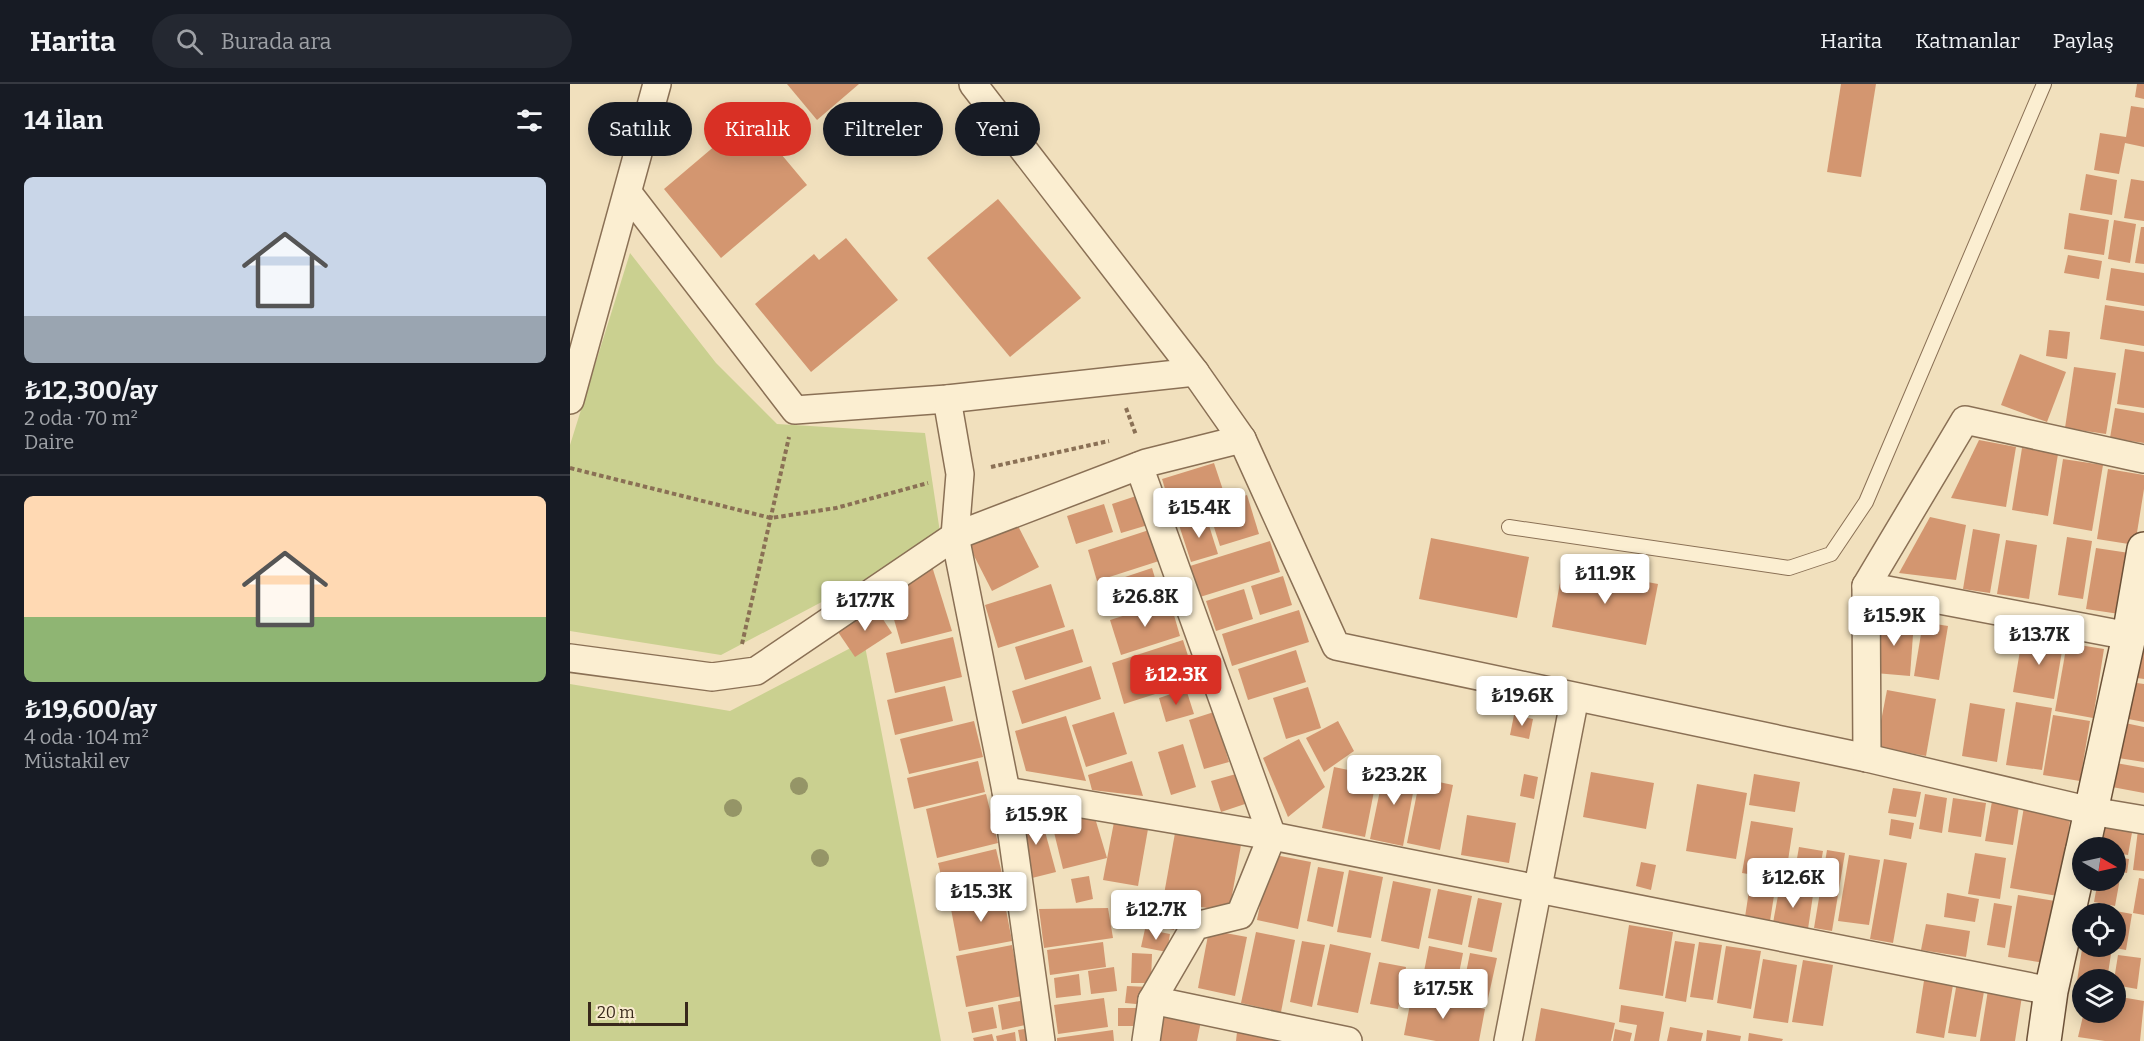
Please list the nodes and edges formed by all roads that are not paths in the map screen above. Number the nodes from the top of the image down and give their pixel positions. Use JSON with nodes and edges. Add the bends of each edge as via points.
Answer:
{"nodes":[{"id":1,"x":657,"y":84,"type":"edge"},
{"id":2,"x":973,"y":84,"type":"edge"},
{"id":3,"x":2044,"y":84,"type":"edge"},
{"id":4,"x":628,"y":193,"type":"junction"},
{"id":5,"x":1195,"y":372,"type":"junction"},
{"id":6,"x":947,"y":399,"type":"junction"},
{"id":7,"x":570,"y":400,"type":"edge"},
{"id":8,"x":1242,"y":439,"type":"junction"},
{"id":9,"x":2144,"y":459,"type":"edge"},
{"id":10,"x":1143,"y":464,"type":"junction"},
{"id":11,"x":1509,"y":527,"type":"dead end"},
{"id":12,"x":955,"y":536,"type":"junction"},
{"id":13,"x":2144,"y":549,"type":"edge"},
{"id":14,"x":1866,"y":586,"type":"junction"},
{"id":15,"x":2129,"y":636,"type":"junction"},
{"id":16,"x":570,"y":658,"type":"edge"},
{"id":17,"x":1575,"y":697,"type":"junction"},
{"id":18,"x":1867,"y":758,"type":"junction"},
{"id":19,"x":1006,"y":791,"type":"junction"},
{"id":20,"x":2091,"y":811,"type":"junction"},
{"id":21,"x":2144,"y":820,"type":"edge"},
{"id":22,"x":1272,"y":836,"type":"junction"},
{"id":23,"x":2085,"y":837,"type":"edge"},
{"id":24,"x":1538,"y":888,"type":"junction"},
{"id":25,"x":2073,"y":891,"type":"edge"},
{"id":26,"x":2051,"y":991,"type":"junction"},
{"id":27,"x":1152,"y":1000,"type":"junction"},
{"id":28,"x":1041,"y":1041,"type":"edge"},
{"id":29,"x":1146,"y":1041,"type":"edge"},
{"id":30,"x":1348,"y":1041,"type":"edge"},
{"id":31,"x":1508,"y":1041,"type":"edge"},
{"id":32,"x":2044,"y":1041,"type":"edge"}],
"edges":[{"from":1,"to":4,"type":"street"},
{"from":2,"to":5,"type":"street"},
{"from":3,"to":11,"type":"lane","via":[[1866,502],[1831,554],[1789,568]]},
{"from":4,"to":6,"type":"street","via":[[795,410]]},
{"from":4,"to":7,"type":"street"},
{"from":5,"to":6,"type":"street"},
{"from":5,"to":8,"type":"street"},
{"from":6,"to":12,"type":"street","via":[[960,474]]},
{"from":8,"to":10,"type":"street"},
{"from":8,"to":17,"type":"street","via":[[1336,646]]},
{"from":9,"to":14,"type":"street","via":[[1965,420]]},
{"from":10,"to":12,"type":"street"},
{"from":10,"to":22,"type":"street"},
{"from":12,"to":16,"type":"street","via":[[756,671],[712,677]]},
{"from":12,"to":19,"type":"street"},
{"from":13,"to":15,"type":"street"},
{"from":14,"to":15,"type":"street"},
{"from":14,"to":18,"type":"street"},
{"from":15,"to":20,"type":"street"},
{"from":17,"to":18,"type":"street"},
{"from":17,"to":24,"type":"street"},
{"from":18,"to":20,"type":"street"},
{"from":19,"to":22,"type":"street"},
{"from":19,"to":28,"type":"street"},
{"from":20,"to":21,"type":"street"},
{"from":20,"to":23,"type":"street"},
{"from":22,"to":24,"type":"street"},
{"from":22,"to":27,"type":"street","via":[[1240,915],[1195,926]]},
{"from":24,"to":26,"type":"street"},
{"from":24,"to":31,"type":"street"},
{"from":25,"to":26,"type":"street"},
{"from":26,"to":32,"type":"street"},
{"from":27,"to":29,"type":"street"},
{"from":27,"to":30,"type":"street"}]}
